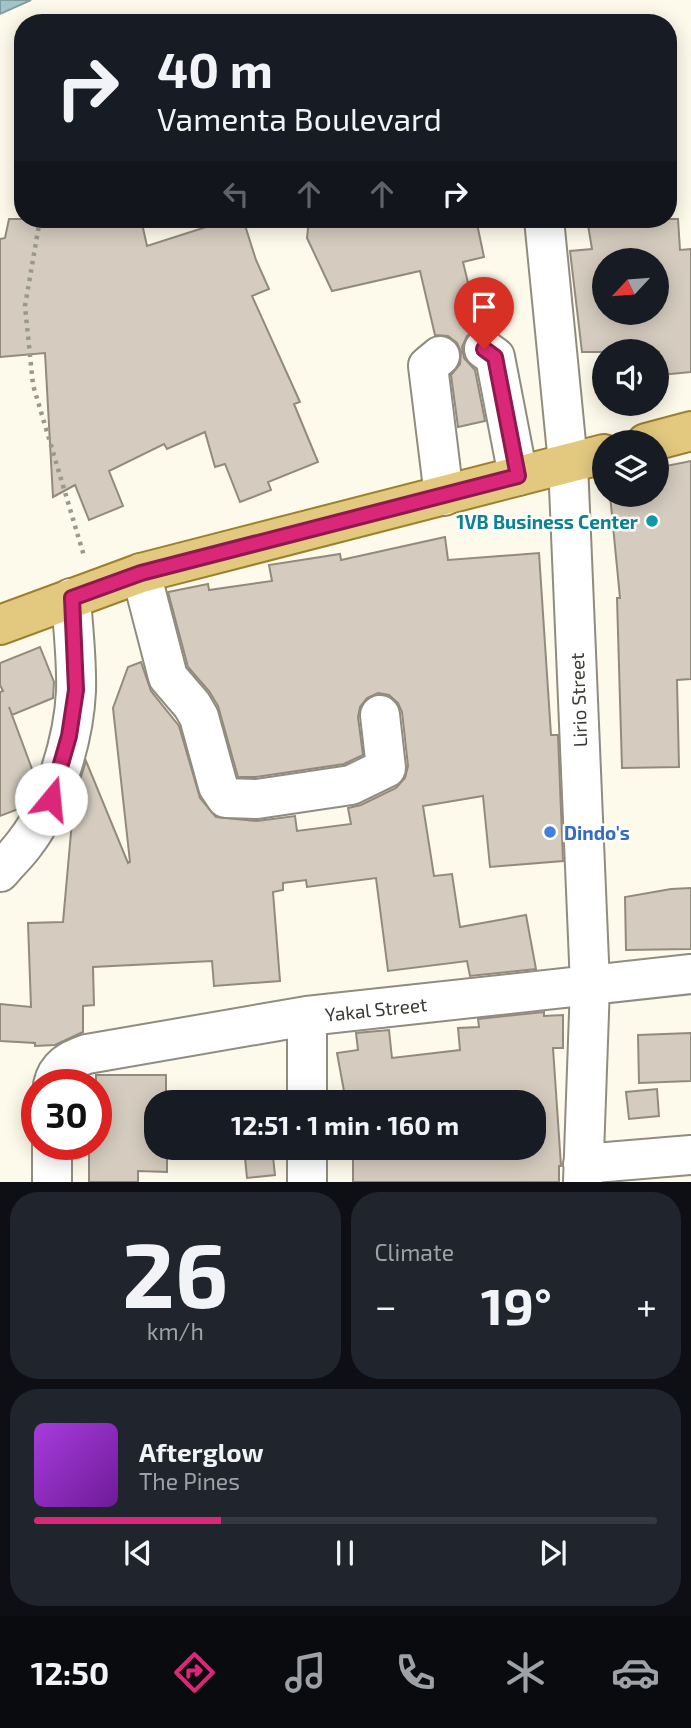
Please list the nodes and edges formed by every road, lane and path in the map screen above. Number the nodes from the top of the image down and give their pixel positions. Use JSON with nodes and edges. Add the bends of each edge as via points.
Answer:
{"nodes":[{"id":1,"x":38,"y":228,"type":"edge"},
{"id":2,"x":546,"y":228,"type":"edge"},
{"id":3,"x":484,"y":349,"type":"dead end"},
{"id":4,"x":440,"y":356,"type":"dead end"},
{"id":5,"x":691,"y":431,"type":"edge"},
{"id":6,"x":669,"y":437,"type":"edge"},
{"id":7,"x":586,"y":459,"type":"edge"},
{"id":8,"x":518,"y":476,"type":"junction"},
{"id":9,"x":444,"y":495,"type":"junction"},
{"id":10,"x":141,"y":573,"type":"junction"},
{"id":11,"x":83,"y":594,"type":"junction"},
{"id":12,"x":0,"y":625,"type":"edge"},
{"id":13,"x":380,"y":715,"type":"dead end"},
{"id":14,"x":0,"y":872,"type":"edge"},
{"id":15,"x":691,"y":974,"type":"edge"},
{"id":16,"x":590,"y":985,"type":"junction"},
{"id":17,"x":307,"y":1016,"type":"junction"},
{"id":18,"x":67,"y":1069,"type":"edge"},
{"id":19,"x":307,"y":1090,"type":"edge"},
{"id":20,"x":691,"y":1155,"type":"edge"},
{"id":21,"x":52,"y":1160,"type":"edge"},
{"id":22,"x":307,"y":1160,"type":"edge"},
{"id":23,"x":583,"y":1173,"type":"edge"},
{"id":24,"x":52,"y":1182,"type":"edge"},
{"id":25,"x":307,"y":1182,"type":"edge"}],
"edges":[{"from":1,"to":11,"type":"path","via":[[25,306],[33,385]]},
{"from":2,"to":7,"type":"street","name":"Lirio Street"},
{"from":3,"to":8,"type":"street","via":[[495,357]]},
{"from":4,"to":9,"type":"street","via":[[428,366]]},
{"from":5,"to":6,"type":"main road"},
{"from":7,"to":8,"type":"main road"},
{"from":7,"to":16,"type":"street","name":"Lirio Street"},
{"from":8,"to":9,"type":"main road"},
{"from":9,"to":10,"type":"main road"},
{"from":10,"to":11,"type":"main road"},
{"from":10,"to":13,"type":"street","via":[[168,677],[199,718],[218,786],[226,798],[257,799],[351,785],[386,768]]},
{"from":11,"to":12,"type":"main road"},
{"from":11,"to":14,"type":"street","via":[[72,721],[51,799],[27,842]]},
{"from":15,"to":16,"type":"street","name":"Yakal Street"},
{"from":16,"to":17,"type":"street","name":"Yakal Street"},
{"from":16,"to":23,"type":"street","name":"Lirio Street"},
{"from":17,"to":18,"type":"street","name":"Yakal Street","via":[[87,1054]]},
{"from":17,"to":19,"type":"street"},
{"from":20,"to":23,"type":"street"},
{"from":21,"to":24,"type":"street"},
{"from":22,"to":25,"type":"street"}]}
